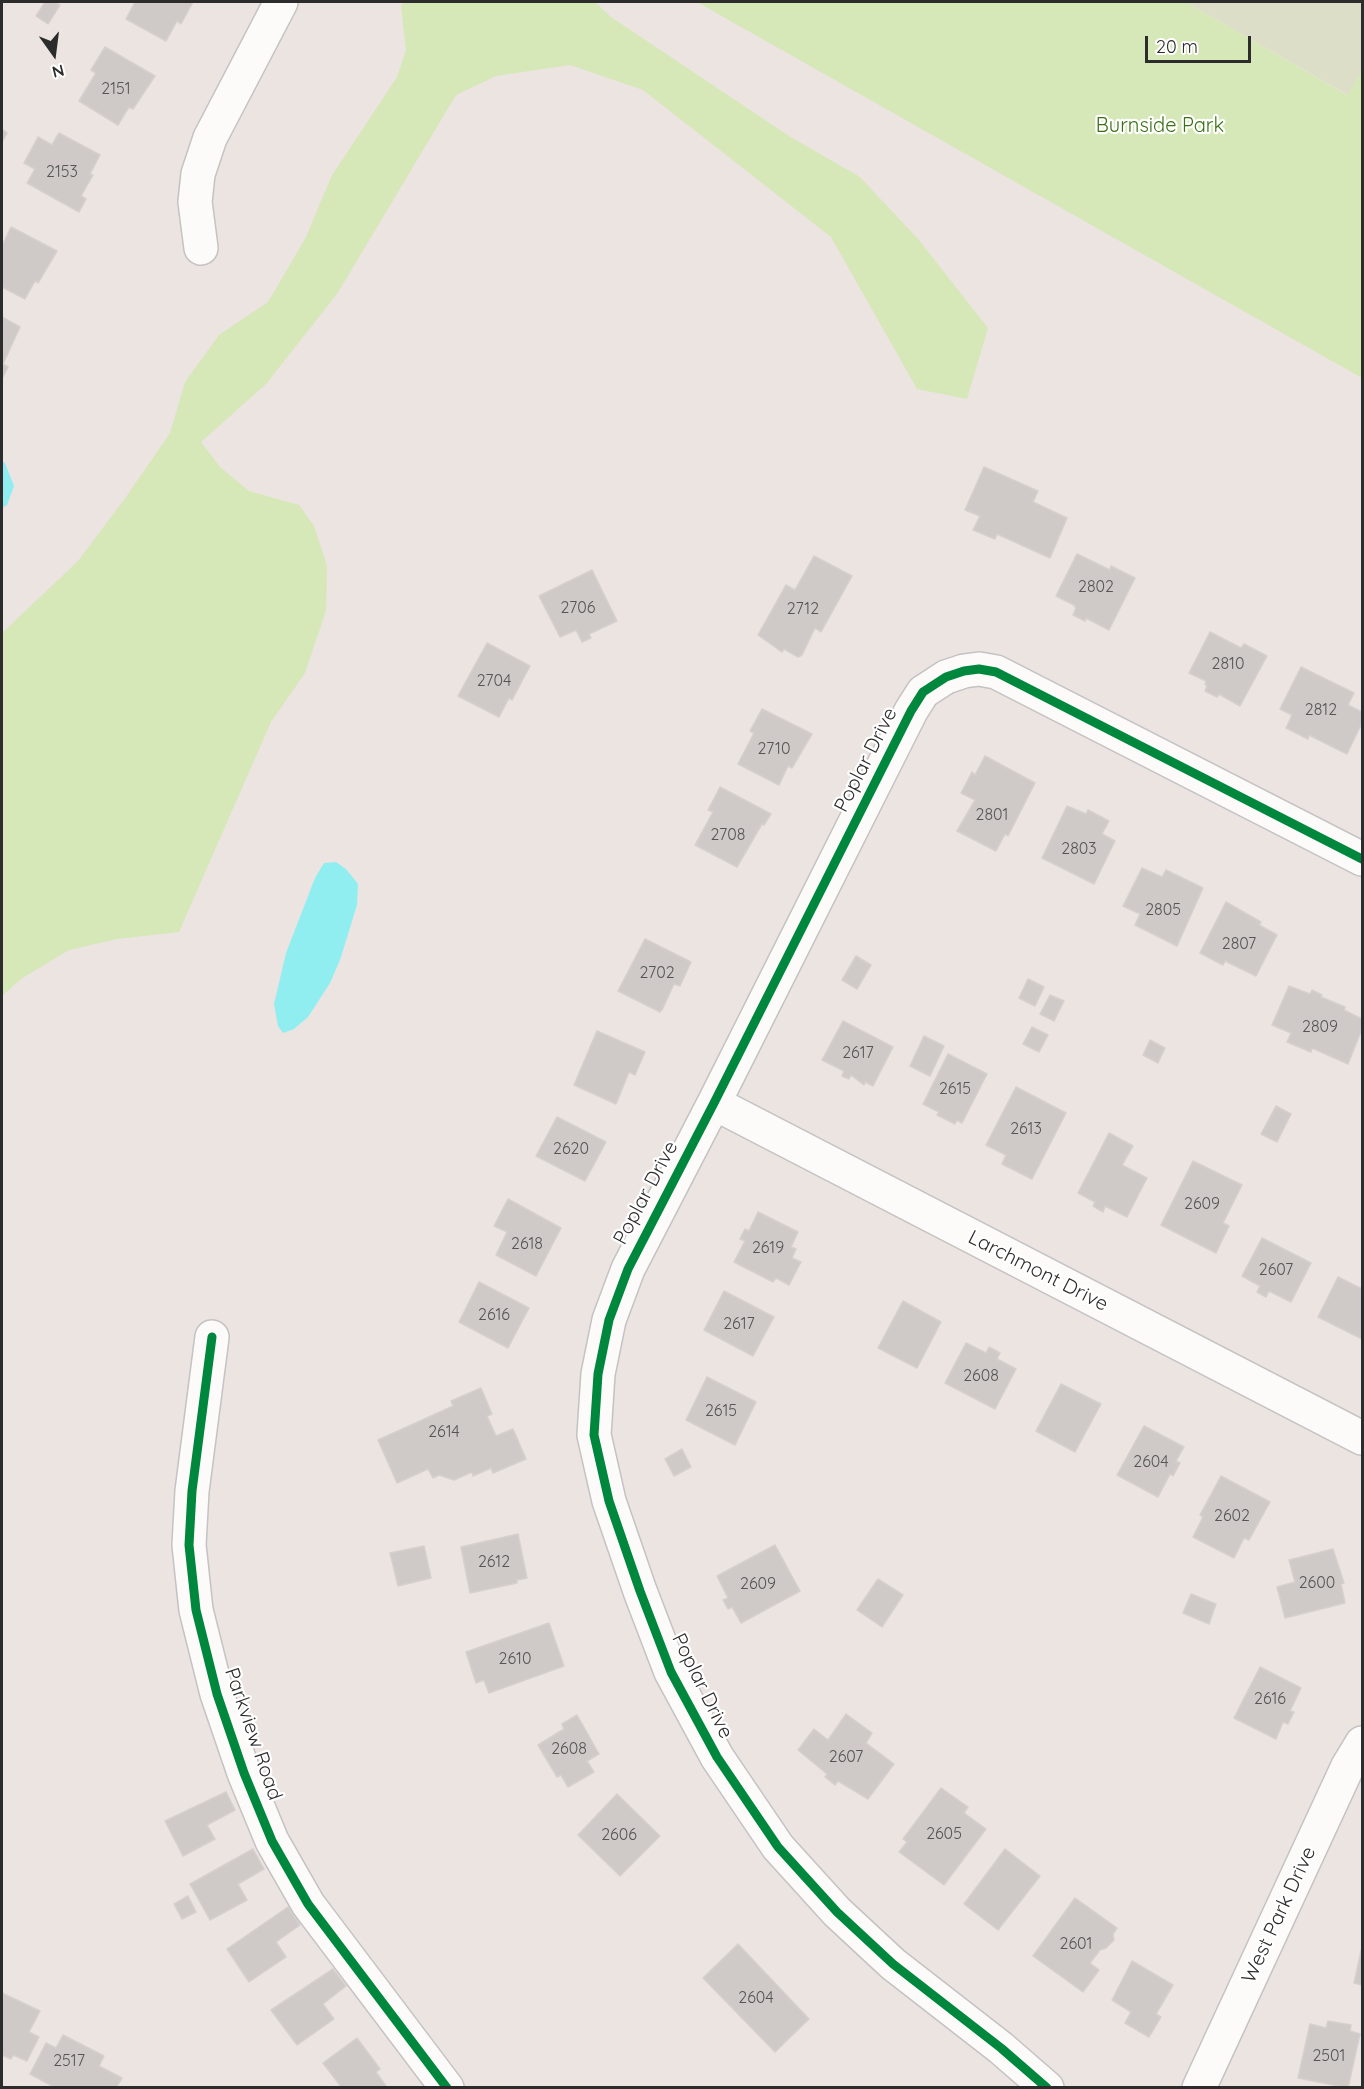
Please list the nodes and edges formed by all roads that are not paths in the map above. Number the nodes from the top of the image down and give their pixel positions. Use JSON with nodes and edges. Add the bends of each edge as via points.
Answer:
{"nodes":[{"id":1,"x":281,"y":2,"type":"edge"},
{"id":2,"x":201,"y":248,"type":"dead end"},
{"id":3,"x":1362,"y":859,"type":"edge"},
{"id":4,"x":714,"y":1103,"type":"junction"},
{"id":5,"x":212,"y":1337,"type":"dead end"},
{"id":6,"x":1362,"y":1438,"type":"edge"},
{"id":7,"x":1362,"y":1743,"type":"edge"},
{"id":8,"x":447,"y":2088,"type":"edge"},
{"id":9,"x":1047,"y":2088,"type":"edge"},
{"id":10,"x":1199,"y":2088,"type":"edge"}],
"edges":[{"from":1,"to":2,"type":"street","via":[[210,138],[198,174],[195,202]]},
{"from":3,"to":4,"type":"street","name":"Poplar Drive","via":[[996,672],[978,669],[956,673],[923,692],[911,711]]},
{"from":4,"to":6,"type":"street","name":"Larchmont Drive"},
{"from":4,"to":9,"type":"street","name":"Poplar Drive","via":[[628,1269],[609,1320],[598,1374],[594,1435],[609,1501],[671,1672],[717,1757],[778,1847],[837,1912],[893,1964]]},
{"from":5,"to":8,"type":"street","name":"Parkview Road","via":[[189,1545],[196,1610],[217,1694],[272,1841],[308,1904]]},
{"from":7,"to":10,"type":"street","name":"West Park Drive"}]}
